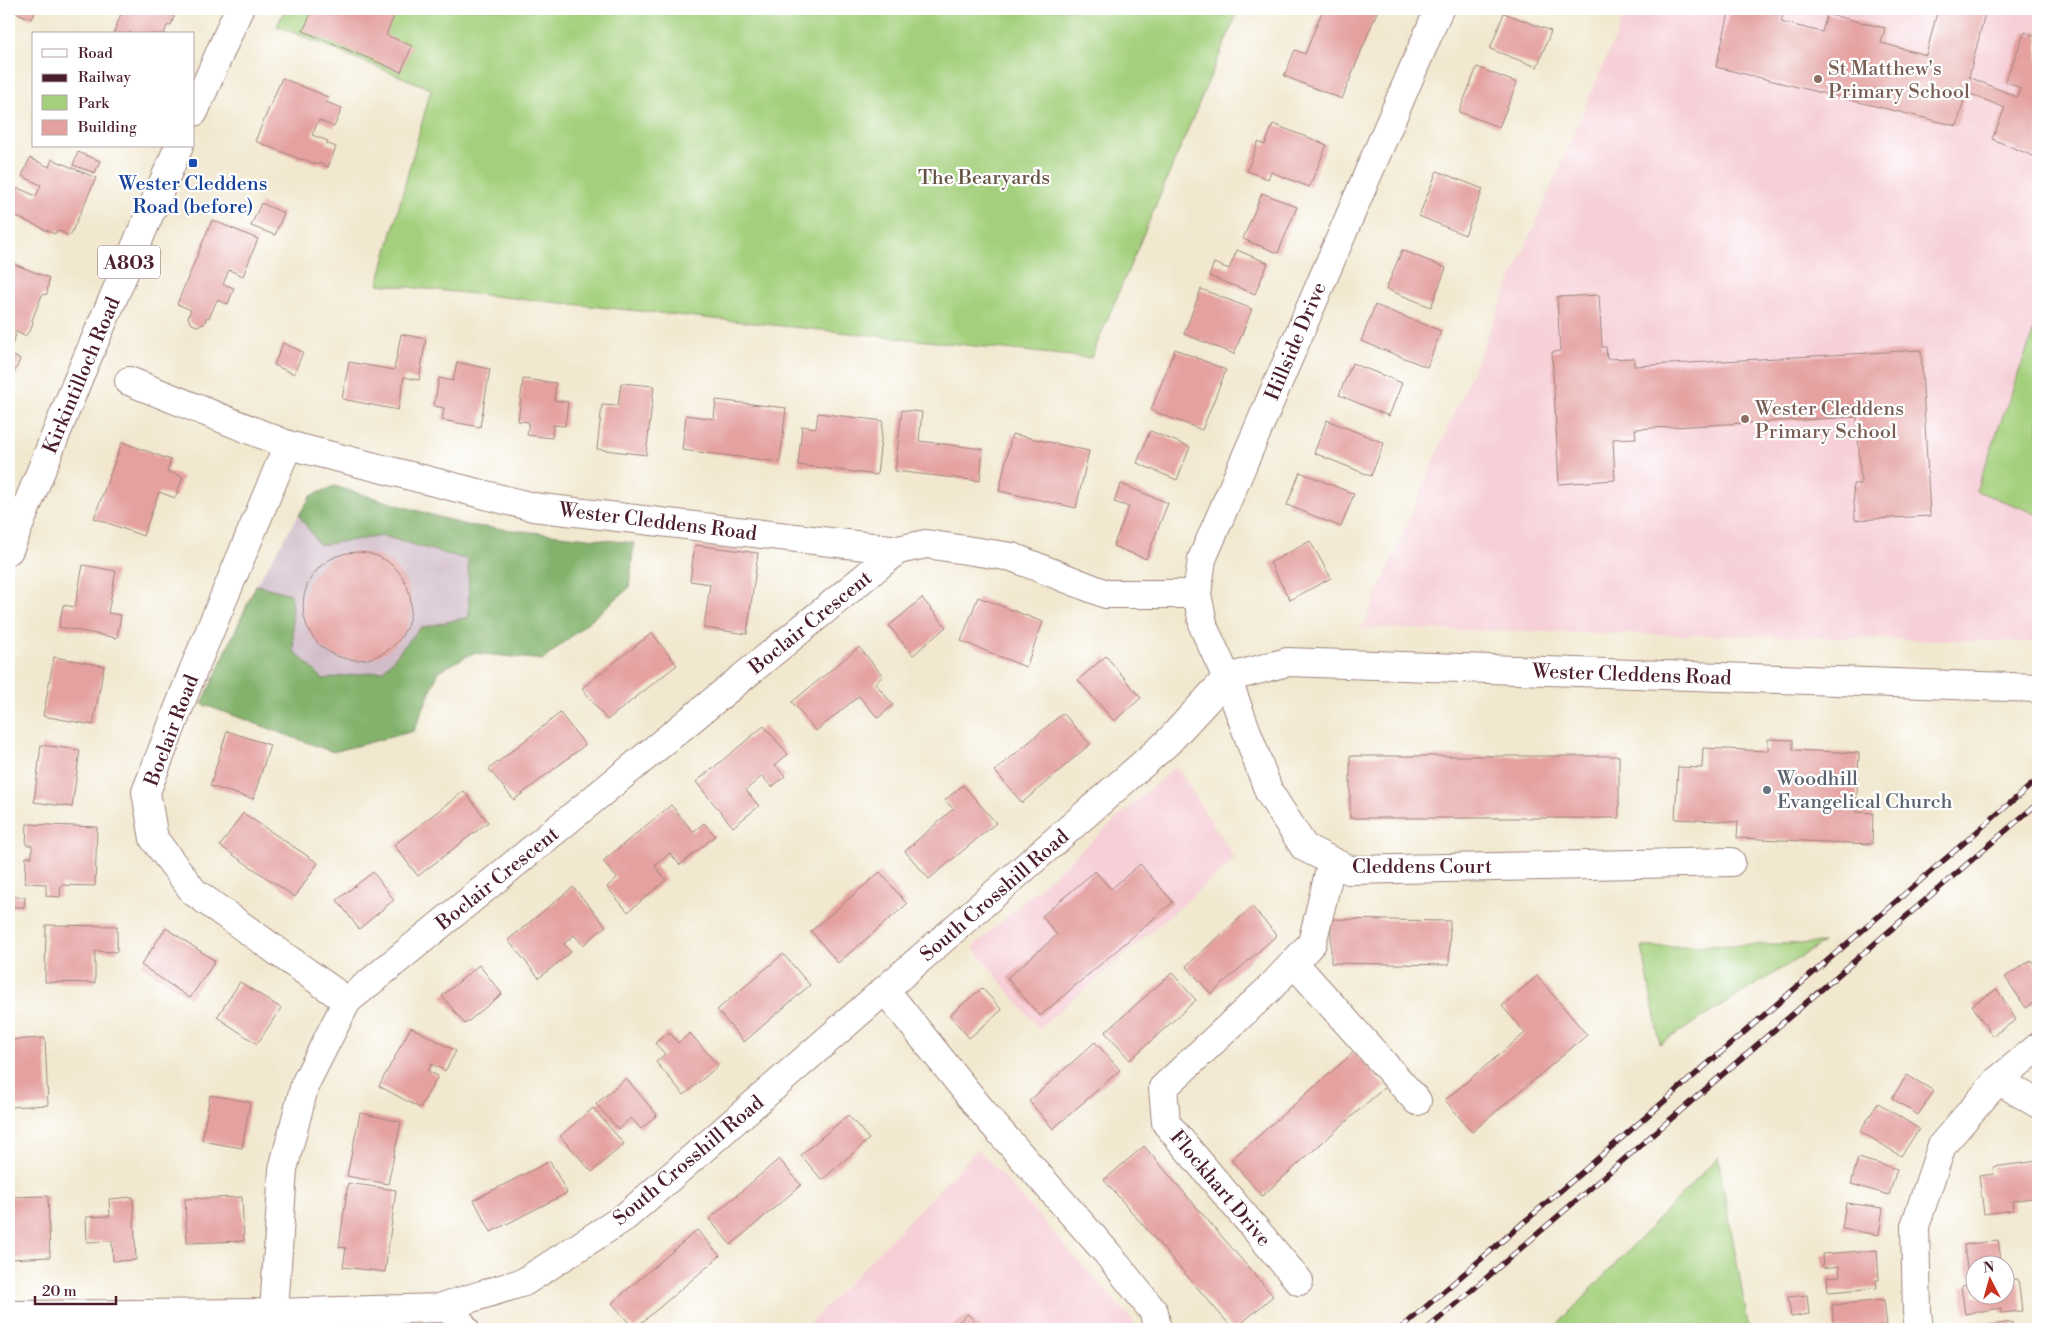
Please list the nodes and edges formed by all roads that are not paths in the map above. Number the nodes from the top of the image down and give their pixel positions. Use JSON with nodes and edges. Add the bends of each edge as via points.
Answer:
{"nodes":[{"id":1,"x":238,"y":9,"type":"edge"},
{"id":2,"x":1439,"y":9,"type":"edge"},
{"id":3,"x":195,"y":110,"type":"edge"},
{"id":4,"x":178,"y":148,"type":"edge"},
{"id":5,"x":129,"y":381,"type":"dead end"},
{"id":6,"x":288,"y":445,"type":"junction"},
{"id":7,"x":16,"y":507,"type":"edge"},
{"id":8,"x":9,"y":550,"type":"edge"},
{"id":9,"x":898,"y":550,"type":"junction"},
{"id":10,"x":1197,"y":594,"type":"junction"},
{"id":11,"x":1227,"y":678,"type":"junction"},
{"id":12,"x":2038,"y":688,"type":"edge"},
{"id":13,"x":1332,"y":861,"type":"junction"},
{"id":14,"x":1731,"y":862,"type":"dead end"},
{"id":15,"x":1294,"y":962,"type":"junction"},
{"id":16,"x":885,"y":990,"type":"junction"},
{"id":17,"x":347,"y":1001,"type":"junction"},
{"id":18,"x":2038,"y":1047,"type":"edge"},
{"id":19,"x":1998,"y":1080,"type":"junction"},
{"id":20,"x":1417,"y":1101,"type":"dead end"},
{"id":21,"x":2038,"y":1104,"type":"edge"},
{"id":22,"x":1299,"y":1281,"type":"dead end"},
{"id":23,"x":448,"y":1306,"type":"junction"},
{"id":24,"x":274,"y":1313,"type":"junction"},
{"id":25,"x":9,"y":1315,"type":"edge"},
{"id":26,"x":464,"y":1329,"type":"edge"},
{"id":27,"x":1157,"y":1329,"type":"edge"},
{"id":28,"x":1919,"y":1329,"type":"edge"}],
"edges":[{"from":1,"to":3,"type":"street"},
{"from":2,"to":10,"type":"street","name":"Hillside Drive","via":[[1204,554]]},
{"from":4,"to":7,"type":"street","name":"Kirkintilloch Road","number":"A803"},
{"from":5,"to":6,"type":"street","name":"Wester Cleddens Road"},
{"from":6,"to":9,"type":"street","name":"Wester Cleddens Road","via":[[533,507]]},
{"from":6,"to":17,"type":"street","name":"Boclair Road","via":[[146,792],[154,840],[194,892]]},
{"from":7,"to":8,"type":"street","name":"Kirkintilloch Road","number":"A803"},
{"from":9,"to":10,"type":"street","name":"Wester Cleddens Road","via":[[926,544],[1012,557],[1106,594]]},
{"from":9,"to":17,"type":"street","name":"Boclair Crescent"},
{"from":10,"to":11,"type":"street","name":"Hillside Drive","via":[[1204,628]]},
{"from":11,"to":12,"type":"street","name":"Wester Cleddens Road","via":[[1287,662]]},
{"from":11,"to":13,"type":"street","name":"Cleddens Court","via":[[1269,792],[1304,847]]},
{"from":11,"to":16,"type":"street","name":"South Crosshill Road","via":[[1167,743]]},
{"from":13,"to":14,"type":"street","name":"Cleddens Court","via":[[1349,870]]},
{"from":13,"to":15,"type":"street","name":"Flockhart Drive","via":[[1312,943]]},
{"from":15,"to":20,"type":"street"},
{"from":15,"to":22,"type":"street","name":"Flockhart Drive","via":[[1163,1088],[1166,1123]]},
{"from":16,"to":23,"type":"street","name":"South Crosshill Road","via":[[625,1216],[524,1282]]},
{"from":16,"to":27,"type":"street","via":[[986,1116],[1107,1253],[1154,1312]]},
{"from":17,"to":24,"type":"street","name":"Boclair Crescent","via":[[305,1084],[283,1169]]},
{"from":18,"to":19,"type":"street"},
{"from":19,"to":21,"type":"street"},
{"from":19,"to":28,"type":"street","via":[[1942,1144],[1915,1226]]},
{"from":23,"to":24,"type":"street","name":"South Crosshill Road"},
{"from":23,"to":26,"type":"street"},
{"from":24,"to":25,"type":"street","name":"South Crosshill Road"}]}
